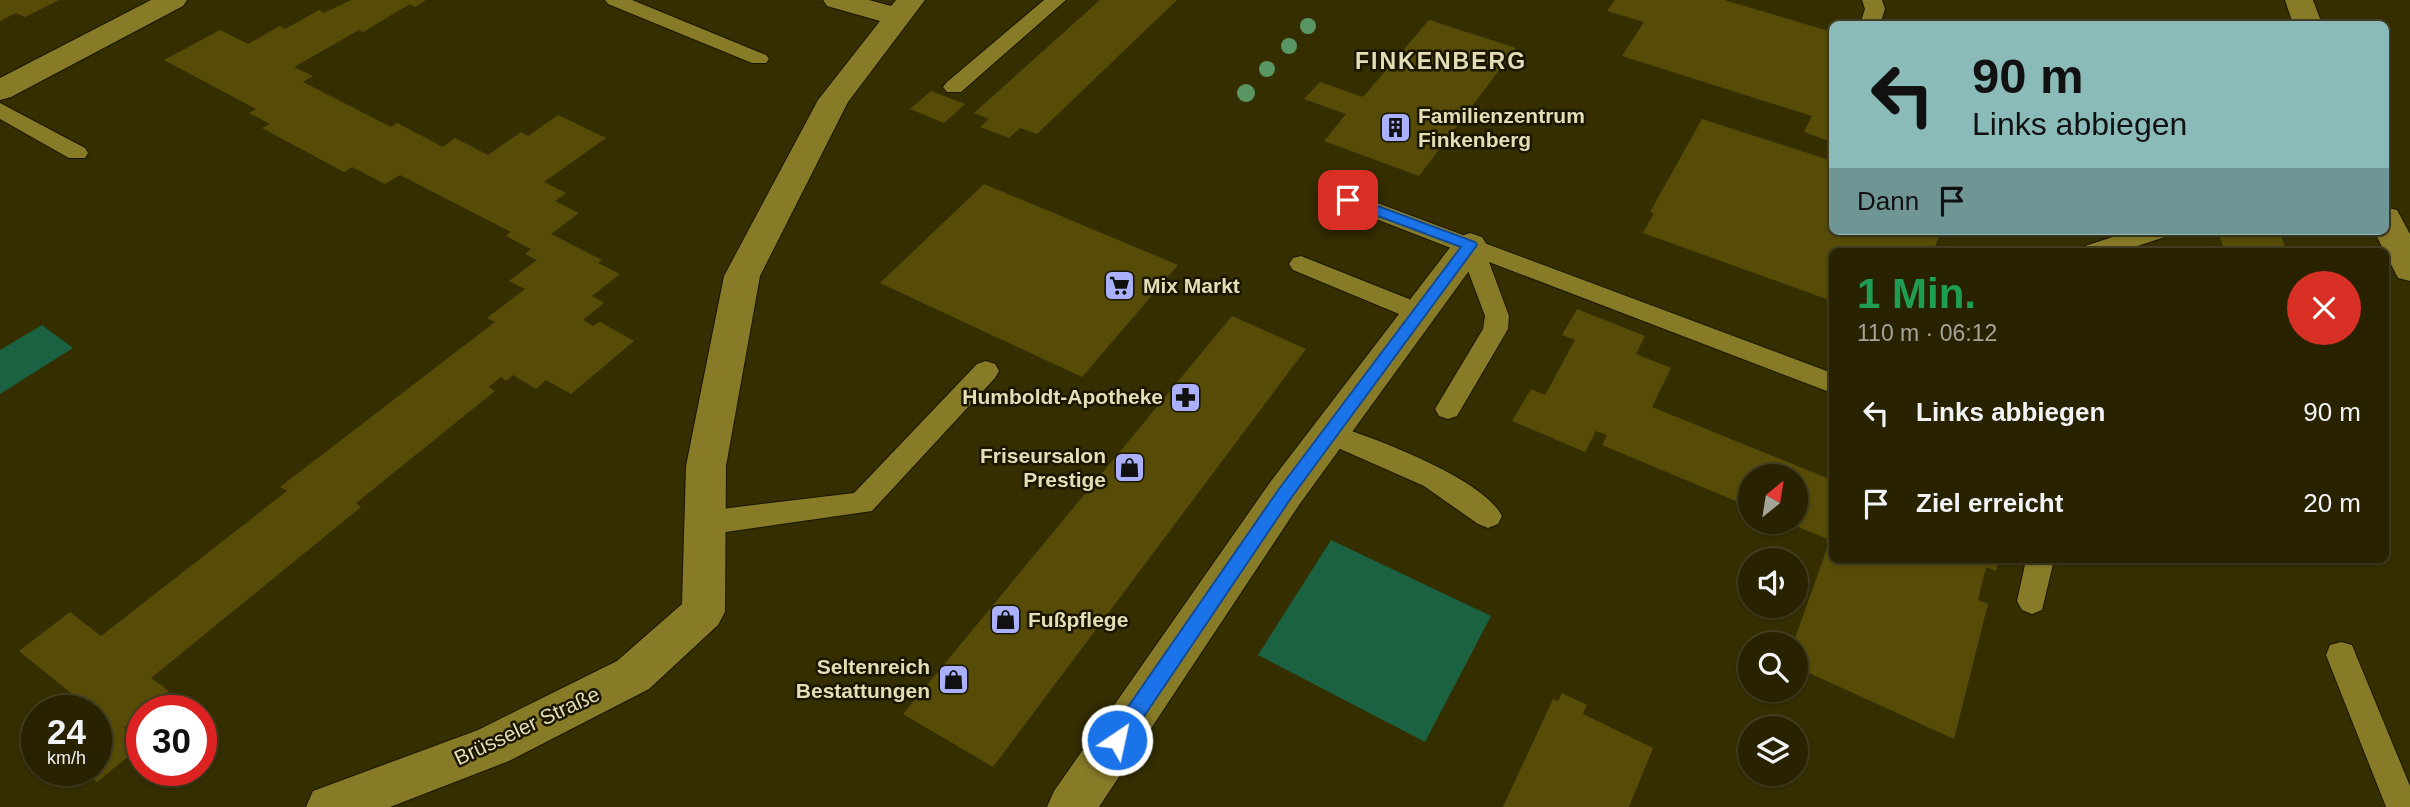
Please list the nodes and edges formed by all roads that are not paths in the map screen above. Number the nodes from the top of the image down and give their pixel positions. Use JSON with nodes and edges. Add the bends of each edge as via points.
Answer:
{"nodes":[{"id":1,"x":173,"y":0,"type":"edge"},
{"id":2,"x":615,"y":0,"type":"edge"},
{"id":3,"x":837,"y":0,"type":"edge"},
{"id":4,"x":1056,"y":0,"type":"edge"},
{"id":5,"x":1872,"y":0,"type":"edge"},
{"id":6,"x":2299,"y":0,"type":"edge"},
{"id":7,"x":905,"y":8,"type":"edge"},
{"id":8,"x":1871,"y":21,"type":"edge"},
{"id":9,"x":2306,"y":21,"type":"edge"},
{"id":10,"x":759,"y":60,"type":"dead end"},
{"id":11,"x":954,"y":87,"type":"dead end"},
{"id":12,"x":0,"y":90,"type":"edge"},
{"id":13,"x":0,"y":110,"type":"edge"},
{"id":14,"x":77,"y":153,"type":"dead end"},
{"id":15,"x":1348,"y":200,"type":"dead end"},
{"id":16,"x":2389,"y":228,"type":"edge"},
{"id":17,"x":2145,"y":235,"type":"edge"},
{"id":18,"x":1470,"y":245,"type":"junction"},
{"id":19,"x":2105,"y":248,"type":"edge"},
{"id":20,"x":1301,"y":264,"type":"dead end"},
{"id":21,"x":2410,"y":269,"type":"edge"},
{"id":22,"x":1420,"y":313,"type":"junction"},
{"id":23,"x":986,"y":371,"type":"dead end"},
{"id":24,"x":1829,"y":382,"type":"edge"},
{"id":25,"x":1448,"y":409,"type":"dead end"},
{"id":26,"x":1331,"y":434,"type":"junction"},
{"id":27,"x":1488,"y":516,"type":"dead end"},
{"id":28,"x":705,"y":523,"type":"junction"},
{"id":29,"x":2039,"y":563,"type":"edge"},
{"id":30,"x":2032,"y":601,"type":"dead end"},
{"id":31,"x":2341,"y":655,"type":"dead end"},
{"id":32,"x":331,"y":807,"type":"edge"},
{"id":33,"x":1071,"y":807,"type":"edge"},
{"id":34,"x":2402,"y":807,"type":"edge"}],
"edges":[{"from":1,"to":12,"type":"street"},
{"from":2,"to":10,"type":"lane"},
{"from":3,"to":7,"type":"street"},
{"from":4,"to":11,"type":"lane"},
{"from":5,"to":8,"type":"lane"},
{"from":6,"to":9,"type":"street"},
{"from":7,"to":28,"type":"street","via":[[834,100],[743,276],[706,466]]},
{"from":13,"to":14,"type":"lane"},
{"from":15,"to":18,"type":"lane"},
{"from":16,"to":21,"type":"street"},
{"from":17,"to":19,"type":"lane"},
{"from":18,"to":22,"type":"street"},
{"from":18,"to":24,"type":"lane"},
{"from":18,"to":25,"type":"lane","via":[[1497,316],[1495,329]]},
{"from":20,"to":22,"type":"lane"},
{"from":22,"to":26,"type":"street"},
{"from":23,"to":28,"type":"lane","via":[[862,503]]},
{"from":26,"to":27,"type":"lane","via":[[1450,487]]},
{"from":26,"to":33,"type":"street","via":[[1285,493]]},
{"from":28,"to":32,"type":"street","name":"Brüsseler Straße","via":[[703,612],[633,676],[492,746]]},
{"from":29,"to":30,"type":"lane"},
{"from":31,"to":34,"type":"lane"}]}
